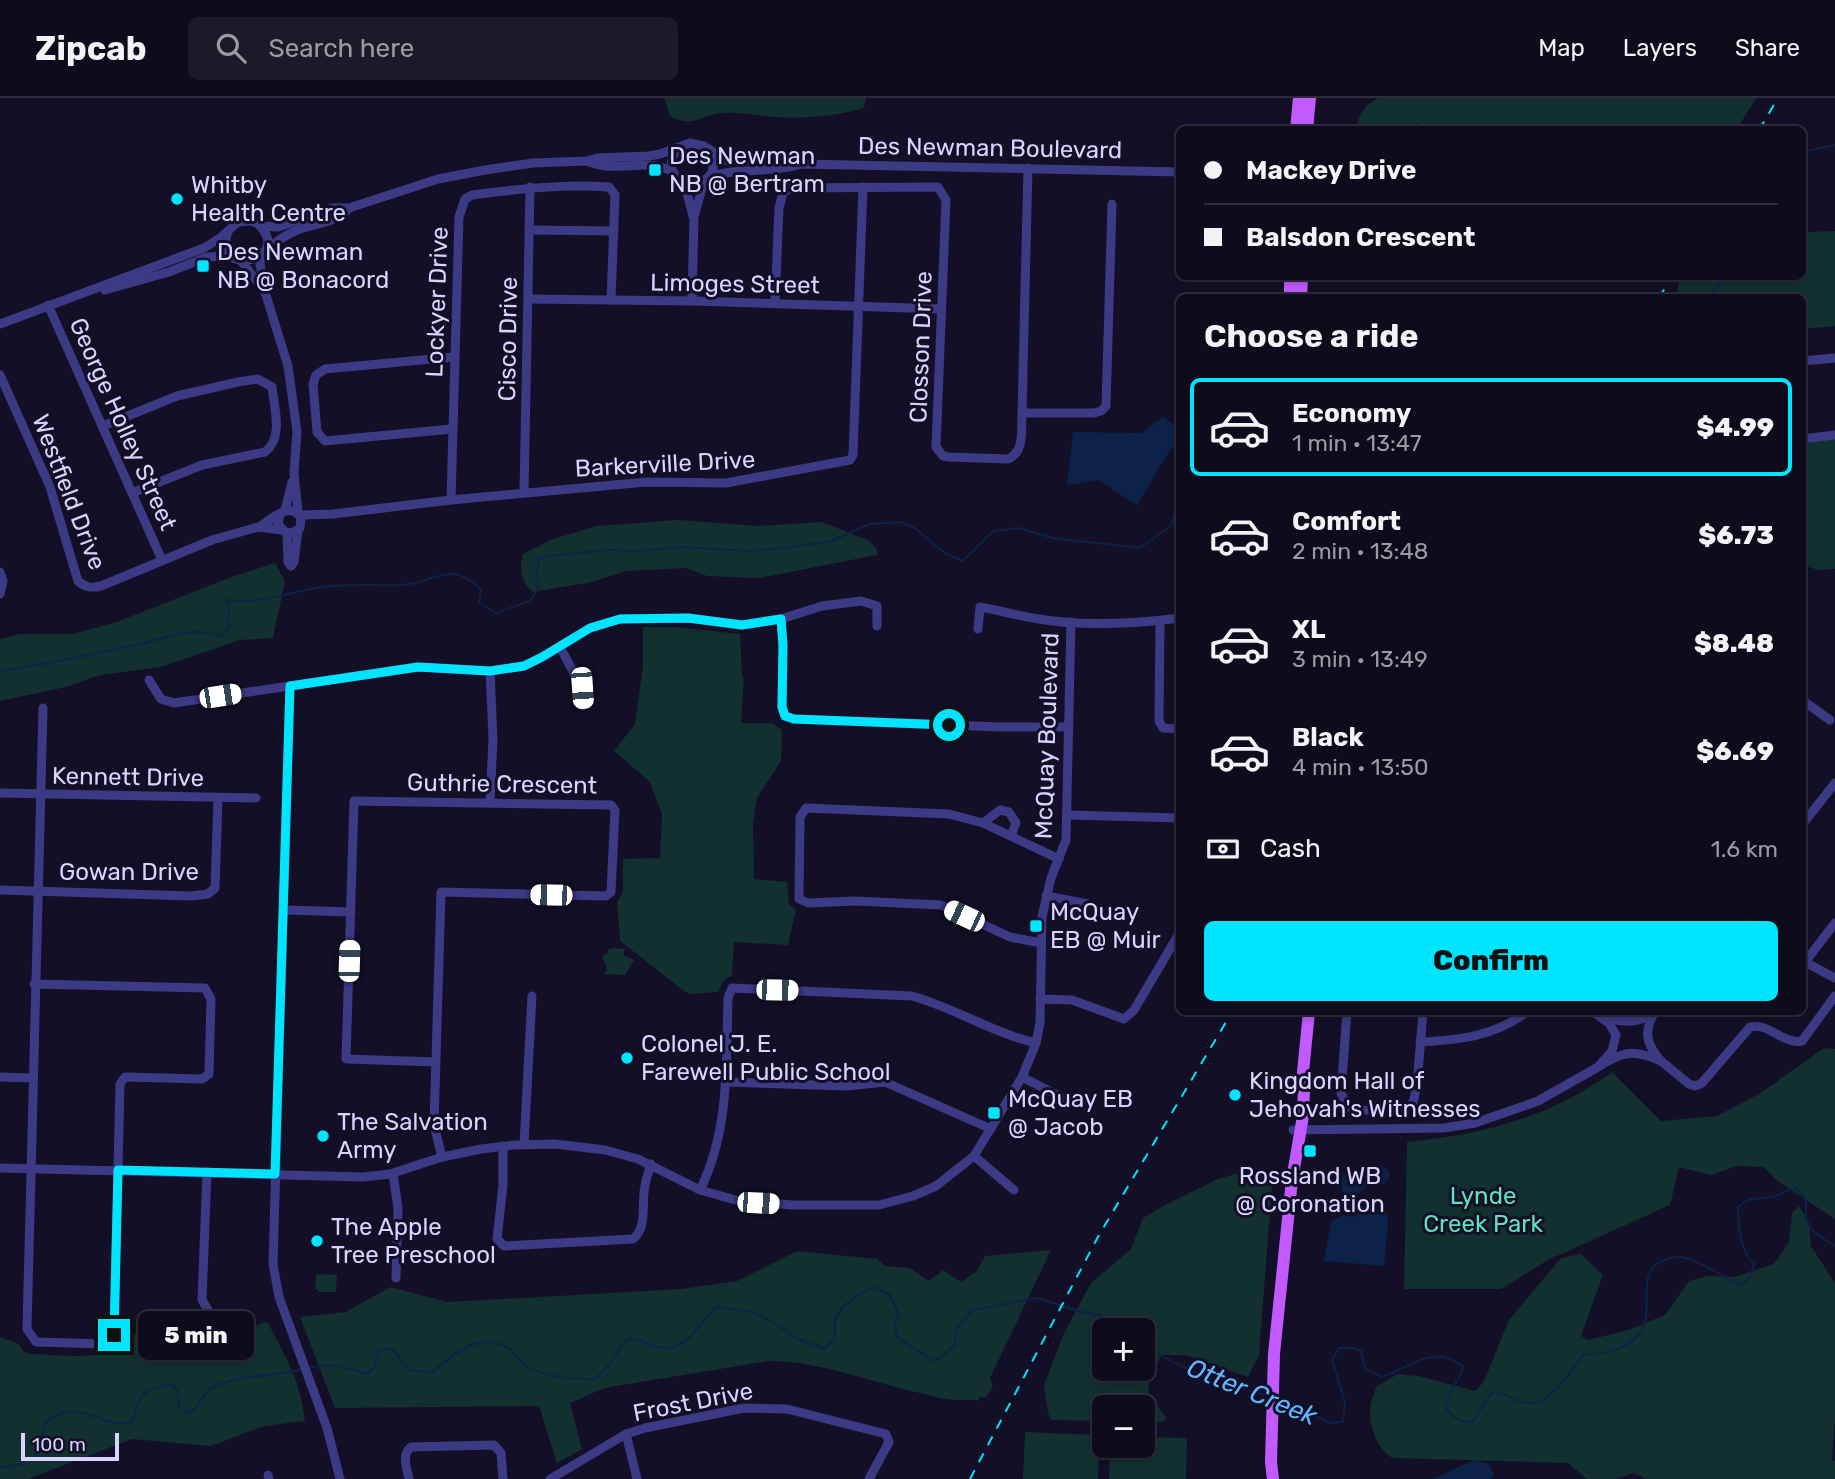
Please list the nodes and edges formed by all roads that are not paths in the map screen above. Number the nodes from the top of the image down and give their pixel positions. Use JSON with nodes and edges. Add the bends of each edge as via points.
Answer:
{"nodes":[{"id":1,"x":1299,"y":98,"type":"edge"},
{"id":2,"x":1310,"y":98,"type":"edge"},
{"id":3,"x":1296,"y":126,"type":"edge"},
{"id":4,"x":1307,"y":126,"type":"edge"},
{"id":5,"x":678,"y":148,"type":"junction"},
{"id":6,"x":709,"y":151,"type":"junction"},
{"id":7,"x":587,"y":161,"type":"junction"},
{"id":8,"x":800,"y":164,"type":"junction"},
{"id":9,"x":1028,"y":168,"type":"junction"},
{"id":10,"x":1176,"y":172,"type":"edge"},
{"id":11,"x":677,"y":177,"type":"junction"},
{"id":12,"x":706,"y":180,"type":"junction"},
{"id":13,"x":530,"y":187,"type":"junction"},
{"id":14,"x":863,"y":187,"type":"junction"},
{"id":15,"x":1112,"y":204,"type":"dead end"},
{"id":16,"x":349,"y":208,"type":"junction"},
{"id":17,"x":694,"y":217,"type":"junction"},
{"id":18,"x":258,"y":223,"type":"junction"},
{"id":19,"x":530,"y":230,"type":"junction"},
{"id":20,"x":228,"y":231,"type":"junction"},
{"id":21,"x":614,"y":231,"type":"junction"},
{"id":22,"x":263,"y":253,"type":"junction"},
{"id":23,"x":239,"y":260,"type":"junction"},
{"id":24,"x":93,"y":291,"type":"junction"},
{"id":25,"x":265,"y":292,"type":"junction"},
{"id":26,"x":529,"y":299,"type":"junction"},
{"id":27,"x":611,"y":300,"type":"junction"},
{"id":28,"x":692,"y":300,"type":"junction"},
{"id":29,"x":775,"y":303,"type":"junction"},
{"id":30,"x":48,"y":305,"type":"junction"},
{"id":31,"x":860,"y":307,"type":"junction"},
{"id":32,"x":941,"y":309,"type":"junction"},
{"id":33,"x":0,"y":324,"type":"edge"},
{"id":34,"x":454,"y":357,"type":"junction"},
{"id":35,"x":1835,"y":358,"type":"edge"},
{"id":36,"x":1806,"y":361,"type":"edge"},
{"id":37,"x":0,"y":375,"type":"edge"},
{"id":38,"x":1022,"y":413,"type":"junction"},
{"id":39,"x":103,"y":426,"type":"junction"},
{"id":40,"x":452,"y":429,"type":"junction"},
{"id":41,"x":1835,"y":435,"type":"edge"},
{"id":42,"x":1806,"y":438,"type":"edge"},
{"id":43,"x":294,"y":473,"type":"junction"},
{"id":44,"x":524,"y":492,"type":"junction"},
{"id":45,"x":132,"y":493,"type":"junction"},
{"id":46,"x":451,"y":500,"type":"junction"},
{"id":47,"x":282,"y":512,"type":"junction"},
{"id":48,"x":299,"y":520,"type":"junction"},
{"id":49,"x":258,"y":527,"type":"junction"},
{"id":50,"x":284,"y":531,"type":"junction"},
{"id":51,"x":162,"y":560,"type":"junction"},
{"id":52,"x":0,"y":572,"type":"edge"},
{"id":53,"x":0,"y":594,"type":"edge"},
{"id":54,"x":781,"y":619,"type":"junction"},
{"id":55,"x":1176,"y":619,"type":"edge"},
{"id":56,"x":1160,"y":621,"type":"junction"},
{"id":57,"x":1071,"y":622,"type":"junction"},
{"id":58,"x":877,"y":626,"type":"dead end"},
{"id":59,"x":978,"y":629,"type":"dead end"},
{"id":60,"x":561,"y":647,"type":"junction"},
{"id":61,"x":490,"y":671,"type":"junction"},
{"id":62,"x":149,"y":680,"type":"dead end"},
{"id":63,"x":290,"y":686,"type":"junction"},
{"id":64,"x":1806,"y":702,"type":"edge"},
{"id":65,"x":583,"y":706,"type":"dead end"},
{"id":66,"x":43,"y":708,"type":"dead end"},
{"id":67,"x":1833,"y":722,"type":"edge"},
{"id":68,"x":1069,"y":727,"type":"junction"},
{"id":69,"x":1176,"y":729,"type":"edge"},
{"id":70,"x":1835,"y":783,"type":"edge"},
{"id":71,"x":0,"y":793,"type":"edge"},
{"id":72,"x":39,"y":794,"type":"junction"},
{"id":73,"x":256,"y":798,"type":"dead end"},
{"id":74,"x":218,"y":799,"type":"junction"},
{"id":75,"x":490,"y":802,"type":"junction"},
{"id":76,"x":1068,"y":815,"type":"junction"},
{"id":77,"x":1176,"y":818,"type":"edge"},
{"id":78,"x":1806,"y":820,"type":"edge"},
{"id":79,"x":983,"y":823,"type":"junction"},
{"id":80,"x":1011,"y":836,"type":"junction"},
{"id":81,"x":1059,"y":859,"type":"junction"},
{"id":82,"x":0,"y":890,"type":"edge"},
{"id":83,"x":36,"y":891,"type":"junction"},
{"id":84,"x":1046,"y":896,"type":"junction"},
{"id":85,"x":1088,"y":904,"type":"dead end"},
{"id":86,"x":284,"y":910,"type":"junction"},
{"id":87,"x":351,"y":912,"type":"junction"},
{"id":88,"x":1835,"y":923,"type":"edge"},
{"id":89,"x":1176,"y":940,"type":"edge"},
{"id":90,"x":1041,"y":943,"type":"junction"},
{"id":91,"x":1806,"y":959,"type":"edge"},
{"id":92,"x":1806,"y":962,"type":"edge"},
{"id":93,"x":1835,"y":978,"type":"edge"},
{"id":94,"x":34,"y":984,"type":"junction"},
{"id":95,"x":532,"y":996,"type":"dead end"},
{"id":96,"x":1835,"y":996,"type":"edge"},
{"id":97,"x":1040,"y":999,"type":"junction"},
{"id":98,"x":1309,"y":1015,"type":"edge"},
{"id":99,"x":1347,"y":1015,"type":"edge"},
{"id":100,"x":1423,"y":1015,"type":"edge"},
{"id":101,"x":1523,"y":1015,"type":"edge"},
{"id":102,"x":1597,"y":1015,"type":"edge"},
{"id":103,"x":1599,"y":1015,"type":"edge"},
{"id":104,"x":1649,"y":1015,"type":"edge"},
{"id":105,"x":1653,"y":1015,"type":"edge"},
{"id":106,"x":1629,"y":1022,"type":"junction"},
{"id":107,"x":1616,"y":1035,"type":"junction"},
{"id":108,"x":1646,"y":1036,"type":"junction"},
{"id":109,"x":1036,"y":1042,"type":"junction"},
{"id":110,"x":1420,"y":1042,"type":"junction"},
{"id":111,"x":1631,"y":1052,"type":"junction"},
{"id":112,"x":436,"y":1062,"type":"junction"},
{"id":113,"x":1664,"y":1063,"type":"junction"},
{"id":114,"x":1598,"y":1067,"type":"junction"},
{"id":115,"x":0,"y":1077,"type":"edge"},
{"id":116,"x":1022,"y":1077,"type":"junction"},
{"id":117,"x":32,"y":1078,"type":"junction"},
{"id":118,"x":726,"y":1082,"type":"junction"},
{"id":119,"x":1067,"y":1100,"type":"dead end"},
{"id":120,"x":991,"y":1129,"type":"junction"},
{"id":121,"x":1297,"y":1130,"type":"junction"},
{"id":122,"x":524,"y":1144,"type":"junction"},
{"id":123,"x":503,"y":1146,"type":"junction"},
{"id":124,"x":974,"y":1156,"type":"junction"},
{"id":125,"x":442,"y":1157,"type":"junction"},
{"id":126,"x":651,"y":1164,"type":"junction"},
{"id":127,"x":0,"y":1168,"type":"edge"},
{"id":128,"x":30,"y":1168,"type":"junction"},
{"id":129,"x":118,"y":1170,"type":"junction"},
{"id":130,"x":207,"y":1172,"type":"junction"},
{"id":131,"x":275,"y":1174,"type":"junction"},
{"id":132,"x":393,"y":1174,"type":"junction"},
{"id":133,"x":700,"y":1190,"type":"junction"},
{"id":134,"x":1014,"y":1190,"type":"dead end"},
{"id":135,"x":396,"y":1278,"type":"dead end"},
{"id":136,"x":213,"y":1318,"type":"dead end"},
{"id":137,"x":626,"y":1434,"type":"junction"},
{"id":138,"x":1271,"y":1462,"type":"junction"},
{"id":139,"x":340,"y":1479,"type":"edge"},
{"id":140,"x":409,"y":1479,"type":"edge"},
{"id":141,"x":503,"y":1479,"type":"edge"},
{"id":142,"x":550,"y":1479,"type":"edge"},
{"id":143,"x":638,"y":1479,"type":"edge"},
{"id":144,"x":869,"y":1479,"type":"edge"},
{"id":145,"x":1265,"y":1479,"type":"edge"},
{"id":146,"x":1273,"y":1479,"type":"edge"}],
"edges":[{"from":1,"to":3,"type":"main road"},
{"from":2,"to":4,"type":"main road"},
{"from":5,"to":6,"type":"street","via":[[697,143]]},
{"from":5,"to":7,"type":"street","via":[[649,156]]},
{"from":5,"to":11,"type":"street","via":[[672,160]]},
{"from":6,"to":8,"type":"street","name":"Des Newman Boulevard","via":[[727,161],[789,159]]},
{"from":6,"to":12,"type":"street","via":[[713,165]]},
{"from":7,"to":11,"type":"street","via":[[615,168],[656,165]]},
{"from":7,"to":16,"type":"street","via":[[533,163],[438,179]]},
{"from":8,"to":9,"type":"street","name":"Des Newman Boulevard"},
{"from":8,"to":12,"type":"street","name":"Des Newman Boulevard","via":[[736,170]]},
{"from":9,"to":10,"type":"street","name":"Des Newman Boulevard"},
{"from":9,"to":38,"type":"street","name":"Closson Drive"},
{"from":11,"to":12,"type":"street","via":[[692,184]]},
{"from":11,"to":17,"type":"street"},
{"from":12,"to":17,"type":"street"},
{"from":13,"to":19,"type":"street","name":"Cisco Drive"},
{"from":13,"to":21,"type":"street","name":"Lockyer Drive","via":[[609,187],[615,195]]},
{"from":13,"to":34,"type":"street","name":"Lockyer Drive","via":[[472,195],[461,206]]},
{"from":14,"to":29,"type":"street","name":"Closson Drive","via":[[791,188],[783,193]]},
{"from":14,"to":31,"type":"street","name":"Barkerville Drive"},
{"from":14,"to":32,"type":"street","name":"Closson Drive","via":[[933,186],[940,190],[946,200]]},
{"from":15,"to":38,"type":"street","via":[[1106,406],[1094,413]]},
{"from":16,"to":18,"type":"street","via":[[332,208],[278,227]]},
{"from":16,"to":22,"type":"street","via":[[338,217],[295,231]]},
{"from":17,"to":28,"type":"street"},
{"from":18,"to":20,"type":"street","via":[[238,222]]},
{"from":18,"to":22,"type":"street","via":[[266,234]]},
{"from":19,"to":21,"type":"street"},
{"from":19,"to":26,"type":"street","name":"Cisco Drive"},
{"from":20,"to":23,"type":"street","via":[[228,251]]},
{"from":20,"to":24,"type":"street","via":[[204,248]]},
{"from":21,"to":27,"type":"street","name":"Lockyer Drive"},
{"from":22,"to":23,"type":"street","via":[[251,261]]},
{"from":22,"to":25,"type":"street","via":[[260,264]]},
{"from":23,"to":24,"type":"street","via":[[208,257]]},
{"from":23,"to":25,"type":"street"},
{"from":24,"to":30,"type":"street"},
{"from":25,"to":43,"type":"street","via":[[288,366],[297,432]]},
{"from":26,"to":27,"type":"street","name":"Limoges Street"},
{"from":26,"to":44,"type":"street","name":"Cisco Drive"},
{"from":27,"to":28,"type":"street","name":"Limoges Street"},
{"from":28,"to":29,"type":"street","name":"Limoges Street"},
{"from":29,"to":31,"type":"street","name":"Limoges Street"},
{"from":30,"to":33,"type":"street"},
{"from":30,"to":39,"type":"street","name":"George Holley Street"},
{"from":31,"to":32,"type":"street","name":"Limoges Street"},
{"from":31,"to":44,"type":"street","name":"Barkerville Drive","via":[[850,460],[726,483],[646,482]]},
{"from":32,"to":38,"type":"street","name":"Closson Drive","via":[[937,450],[949,457],[1014,456],[1020,449]]},
{"from":34,"to":40,"type":"street","name":"Lockyer Drive"},
{"from":34,"to":40,"type":"street","via":[[324,369],[313,384],[317,432],[325,441]]},
{"from":35,"to":36,"type":"street"},
{"from":37,"to":51,"type":"street","name":"Westfield Drive","via":[[51,487],[78,581],[92,588],[101,586]]},
{"from":39,"to":45,"type":"street","name":"George Holley Street"},
{"from":39,"to":45,"type":"street","via":[[177,396],[258,379],[272,387],[276,430],[274,442],[265,452],[202,465]]},
{"from":40,"to":46,"type":"street","name":"Lockyer Drive"},
{"from":41,"to":42,"type":"street"},
{"from":43,"to":47,"type":"street"},
{"from":43,"to":48,"type":"street"},
{"from":44,"to":46,"type":"street","name":"Barkerville Drive"},
{"from":45,"to":51,"type":"street","name":"George Holley Street"},
{"from":46,"to":48,"type":"street","name":"Barkerville Drive"},
{"from":47,"to":48,"type":"street","via":[[292,509]]},
{"from":47,"to":49,"type":"street"},
{"from":47,"to":50,"type":"street","via":[[278,521]]},
{"from":48,"to":50,"type":"street","name":"Barkerville Drive"},
{"from":48,"to":50,"type":"street","via":[[291,566]]},
{"from":49,"to":50,"type":"street","name":"Westfield Drive"},
{"from":49,"to":51,"type":"street","name":"Westfield Drive"},
{"from":52,"to":53,"type":"street"},
{"from":54,"to":58,"type":"street","via":[[822,606],[861,601],[877,606]]},
{"from":54,"to":60,"type":"street","via":[[742,625],[688,618],[620,619],[590,628]]},
{"from":54,"to":68,"type":"street","via":[[785,716]]},
{"from":55,"to":56,"type":"street","name":"McQuay Boulevard"},
{"from":56,"to":57,"type":"street","name":"McQuay Boulevard"},
{"from":56,"to":69,"type":"street","via":[[1159,721],[1163,729]]},
{"from":57,"to":59,"type":"street","via":[[980,607]]},
{"from":57,"to":68,"type":"street","name":"McQuay Boulevard"},
{"from":60,"to":61,"type":"street","via":[[524,666]]},
{"from":60,"to":65,"type":"street","via":[[582,688]]},
{"from":61,"to":63,"type":"street","via":[[418,667]]},
{"from":61,"to":75,"type":"street"},
{"from":62,"to":63,"type":"street","via":[[161,699],[174,704]]},
{"from":63,"to":86,"type":"street"},
{"from":64,"to":67,"type":"street"},
{"from":66,"to":72,"type":"street"},
{"from":68,"to":76,"type":"street","name":"McQuay Boulevard"},
{"from":70,"to":78,"type":"street"},
{"from":71,"to":72,"type":"street","name":"Kennett Drive"},
{"from":72,"to":74,"type":"street","name":"Kennett Drive"},
{"from":72,"to":83,"type":"street"},
{"from":73,"to":74,"type":"street","name":"Kennett Drive"},
{"from":74,"to":83,"type":"street","name":"Gowan Drive","via":[[215,888],[208,894]]},
{"from":75,"to":87,"type":"street","name":"Guthrie Crescent","via":[[354,801]]},
{"from":75,"to":112,"type":"street","name":"Guthrie Crescent","via":[[611,805],[615,810],[611,892],[606,896],[442,892]]},
{"from":76,"to":77,"type":"street"},
{"from":76,"to":81,"type":"street","name":"McQuay Boulevard"},
{"from":79,"to":80,"type":"street"},
{"from":79,"to":80,"type":"street","via":[[1000,810],[1009,812],[1016,823]]},
{"from":79,"to":90,"type":"street","via":[[949,814],[806,808],[800,817],[799,899],[808,903],[941,905],[1010,937]]},
{"from":80,"to":81,"type":"street"},
{"from":81,"to":84,"type":"street","name":"McQuay Boulevard"},
{"from":82,"to":83,"type":"street","name":"Gowan Drive"},
{"from":83,"to":94,"type":"street"},
{"from":84,"to":85,"type":"street"},
{"from":84,"to":90,"type":"street","name":"McQuay Boulevard"},
{"from":86,"to":87,"type":"street"},
{"from":86,"to":131,"type":"street"},
{"from":87,"to":112,"type":"street","name":"Guthrie Crescent","via":[[346,1059]]},
{"from":88,"to":91,"type":"street"},
{"from":89,"to":97,"type":"street","via":[[1124,1019],[1072,1000]]},
{"from":90,"to":97,"type":"street","name":"McQuay Boulevard"},
{"from":92,"to":93,"type":"street"},
{"from":94,"to":117,"type":"street"},
{"from":94,"to":129,"type":"street","via":[[205,988],[211,999],[209,1074],[202,1079],[125,1077],[120,1084]]},
{"from":95,"to":122,"type":"street"},
{"from":96,"to":113,"type":"street","via":[[1802,1041],[1794,1043],[1762,1026],[1750,1027],[1695,1086]]},
{"from":97,"to":109,"type":"street","name":"McQuay Boulevard"},
{"from":98,"to":121,"type":"main road"},
{"from":99,"to":110,"type":"street","via":[[1341,1093],[1348,1107],[1403,1109],[1413,1103]]},
{"from":100,"to":110,"type":"street"},
{"from":101,"to":110,"type":"street","via":[[1485,1034]]},
{"from":102,"to":107,"type":"street"},
{"from":103,"to":106,"type":"street"},
{"from":104,"to":106,"type":"street"},
{"from":105,"to":108,"type":"street"},
{"from":106,"to":107,"type":"street","via":[[1620,1026]]},
{"from":106,"to":108,"type":"street","via":[[1639,1023]]},
{"from":107,"to":111,"type":"street","via":[[1622,1049]]},
{"from":107,"to":114,"type":"street","via":[[1612,1051]]},
{"from":108,"to":111,"type":"street","via":[[1644,1045]]},
{"from":108,"to":113,"type":"street"},
{"from":109,"to":116,"type":"street","name":"McQuay Boulevard"},
{"from":109,"to":118,"type":"street","via":[[1009,1036],[912,996],[732,988]]},
{"from":111,"to":113,"type":"street"},
{"from":111,"to":114,"type":"street"},
{"from":112,"to":125,"type":"street","name":"Guthrie Crescent","via":[[434,1125]]},
{"from":114,"to":121,"type":"street","via":[[1538,1101],[1475,1123],[1444,1128]]},
{"from":115,"to":117,"type":"street"},
{"from":116,"to":119,"type":"street"},
{"from":116,"to":120,"type":"street","name":"McQuay Boulevard"},
{"from":117,"to":128,"type":"street"},
{"from":118,"to":120,"type":"street","via":[[847,1086],[885,1082]]},
{"from":118,"to":133,"type":"street","via":[[713,1161]]},
{"from":120,"to":124,"type":"street","name":"McQuay Boulevard"},
{"from":121,"to":138,"type":"main road","via":[[1278,1297]]},
{"from":122,"to":123,"type":"street","name":"McQuay Boulevard"},
{"from":122,"to":126,"type":"street","name":"McQuay Boulevard","via":[[586,1147]]},
{"from":123,"to":125,"type":"street","name":"McQuay Boulevard"},
{"from":123,"to":126,"type":"street","via":[[498,1239],[504,1246],[634,1239],[642,1226],[644,1187]]},
{"from":124,"to":133,"type":"street","name":"McQuay Boulevard","via":[[936,1186],[879,1205],[758,1203]]},
{"from":124,"to":134,"type":"street"},
{"from":125,"to":132,"type":"street","name":"McQuay Boulevard"},
{"from":126,"to":133,"type":"street","name":"McQuay Boulevard"},
{"from":127,"to":128,"type":"street","name":"McQuay Boulevard"},
{"from":128,"to":129,"type":"street","name":"McQuay Boulevard"},
{"from":128,"to":129,"type":"street","via":[[27,1329],[36,1342],[91,1344],[104,1344],[114,1335]]},
{"from":129,"to":130,"type":"street","name":"McQuay Boulevard"},
{"from":130,"to":131,"type":"street","name":"McQuay Boulevard"},
{"from":130,"to":136,"type":"street","via":[[202,1300]]},
{"from":131,"to":132,"type":"street","name":"McQuay Boulevard"},
{"from":131,"to":139,"type":"street","via":[[275,1282],[327,1428]]},
{"from":132,"to":135,"type":"street","via":[[399,1216]]},
{"from":137,"to":142,"type":"street","name":"Frost Drive"},
{"from":137,"to":143,"type":"street"},
{"from":137,"to":144,"type":"street","name":"Frost Drive","via":[[744,1408],[787,1409],[886,1434],[888,1442]]},
{"from":138,"to":145,"type":"main road"},
{"from":138,"to":146,"type":"main road"},
{"from":140,"to":141,"type":"street","via":[[405,1458],[411,1447],[494,1445],[500,1452]]}]}
